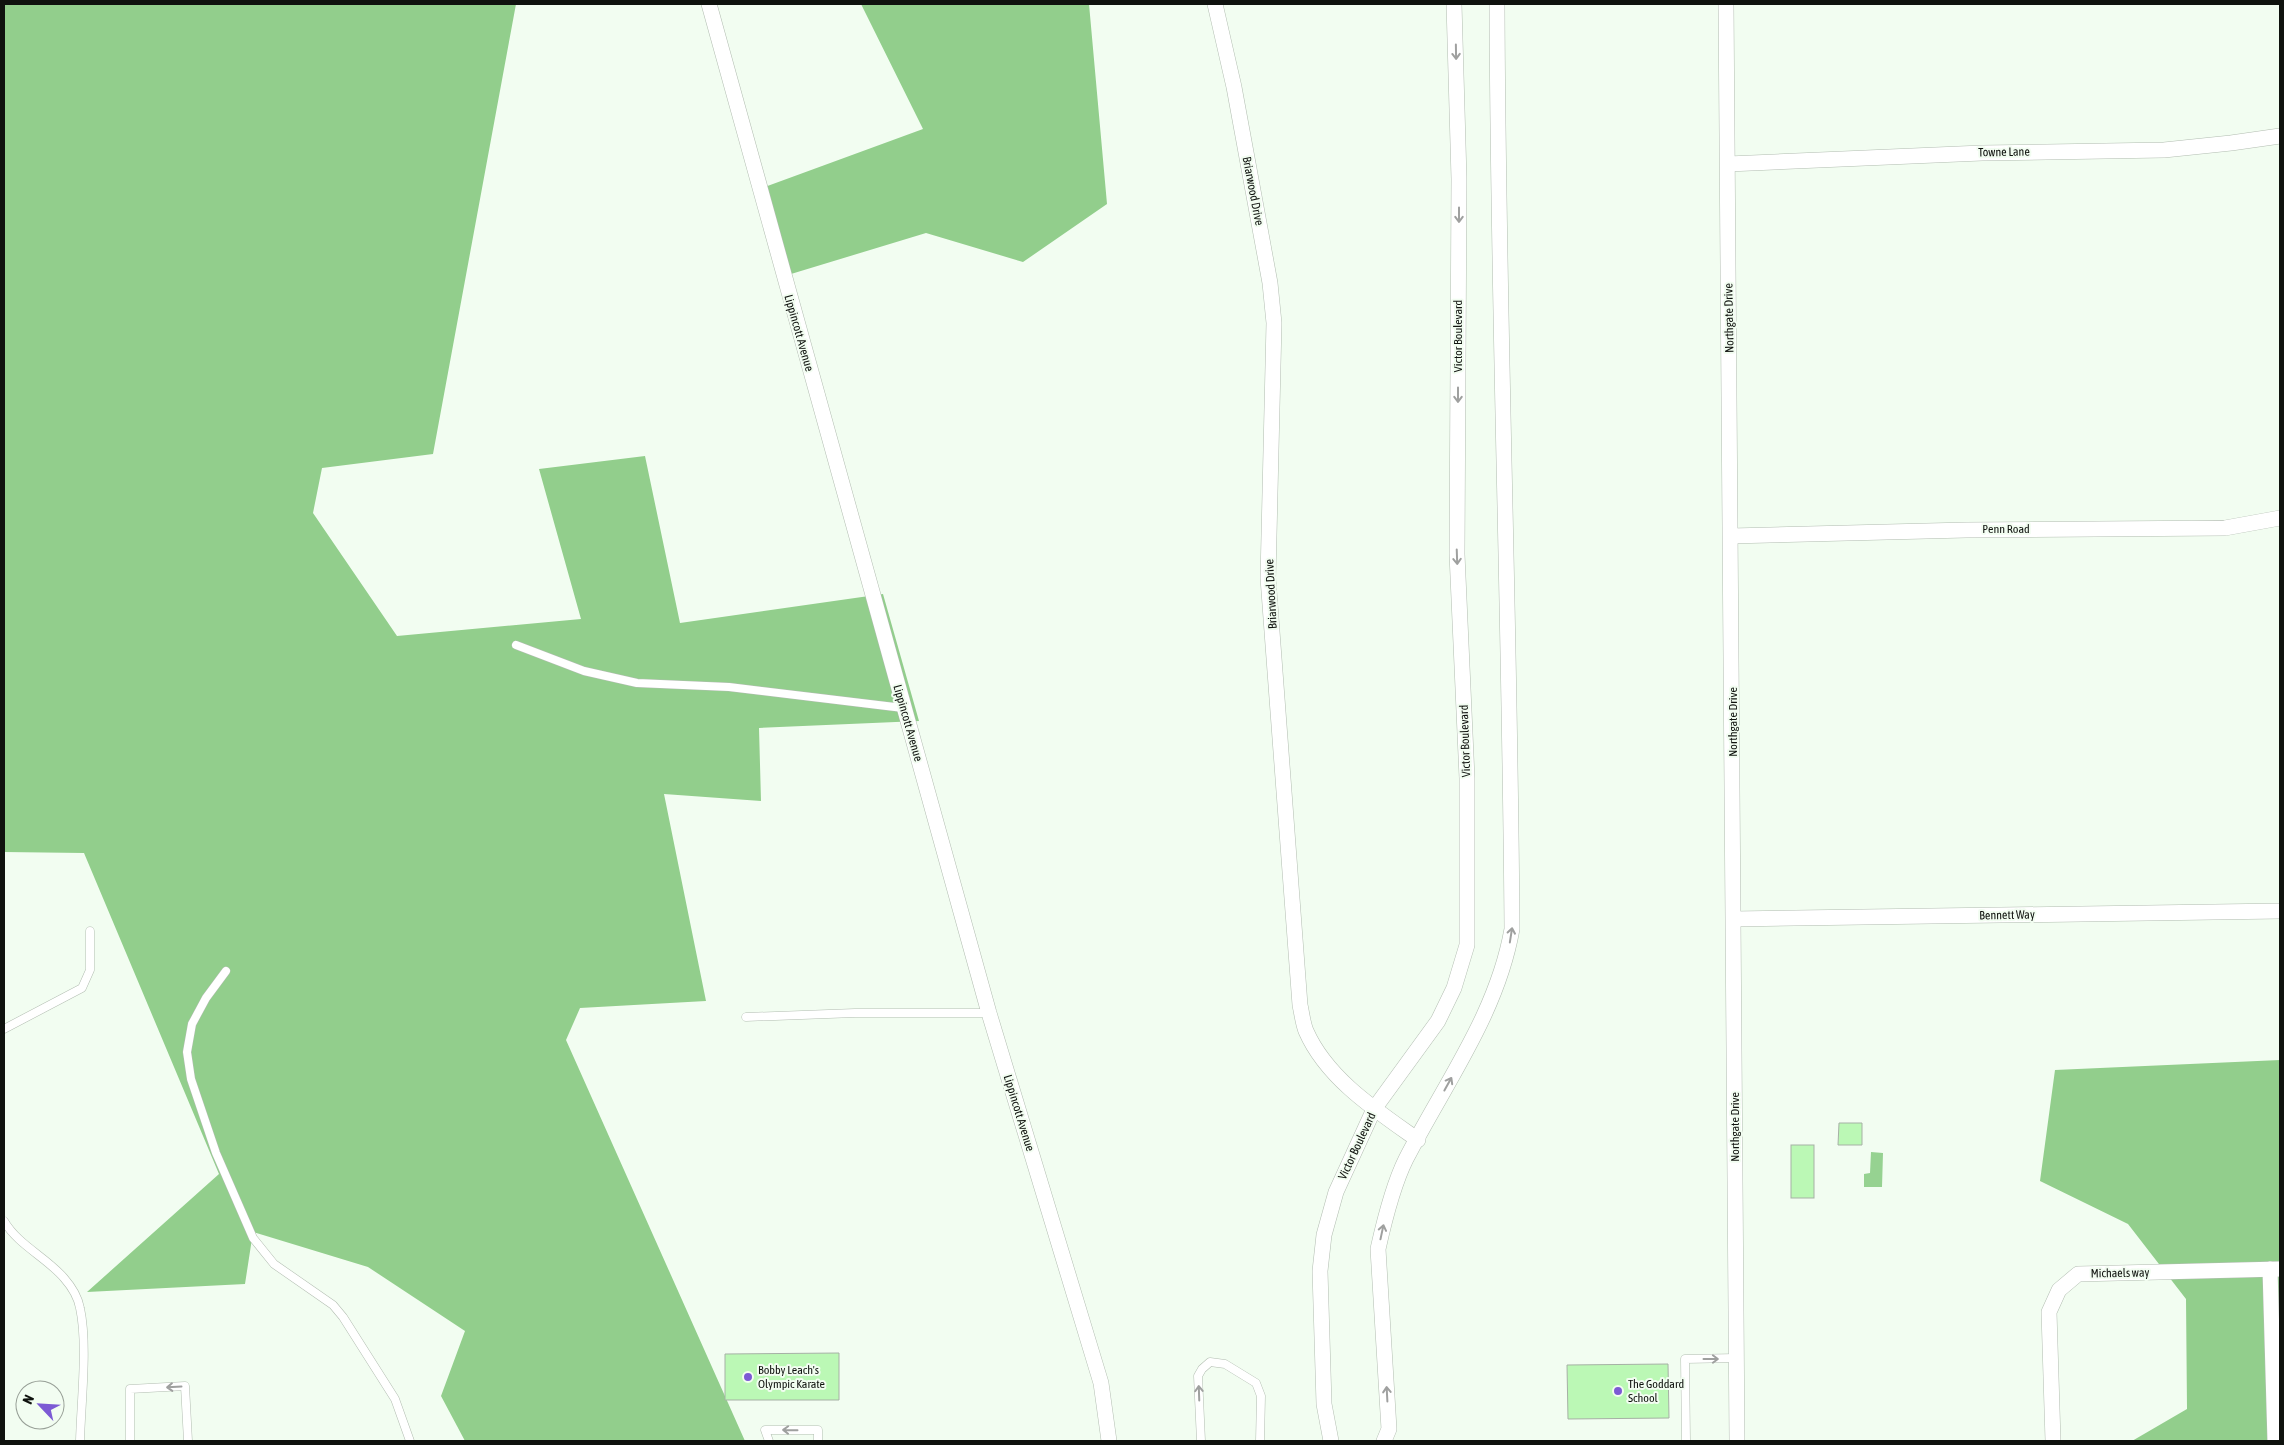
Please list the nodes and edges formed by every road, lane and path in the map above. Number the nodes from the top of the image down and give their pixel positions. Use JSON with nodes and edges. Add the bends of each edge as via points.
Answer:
{"nodes":[{"id":1,"x":709,"y":4,"type":"edge"},
{"id":2,"x":1215,"y":4,"type":"edge"},
{"id":3,"x":1454,"y":4,"type":"edge"},
{"id":4,"x":1497,"y":4,"type":"edge"},
{"id":5,"x":1726,"y":4,"type":"edge"},
{"id":6,"x":2280,"y":136,"type":"edge"},
{"id":7,"x":1728,"y":164,"type":"junction"},
{"id":8,"x":2280,"y":518,"type":"edge"},
{"id":9,"x":1731,"y":536,"type":"junction"},
{"id":10,"x":516,"y":645,"type":"dead end"},
{"id":11,"x":903,"y":708,"type":"junction"},
{"id":12,"x":2280,"y":912,"type":"edge"},
{"id":13,"x":1734,"y":919,"type":"junction"},
{"id":14,"x":90,"y":931,"type":"dead end"},
{"id":15,"x":226,"y":971,"type":"dead end"},
{"id":16,"x":989,"y":1013,"type":"junction"},
{"id":17,"x":746,"y":1018,"type":"dead end"},
{"id":18,"x":4,"y":1029,"type":"edge"},
{"id":19,"x":1374,"y":1109,"type":"junction"},
{"id":20,"x":1418,"y":1140,"type":"junction"},
{"id":21,"x":4,"y":1220,"type":"edge"},
{"id":22,"x":2275,"y":1269,"type":"edge"},
{"id":23,"x":1736,"y":1358,"type":"junction"},
{"id":24,"x":80,"y":1441,"type":"edge"},
{"id":25,"x":130,"y":1441,"type":"edge"},
{"id":26,"x":188,"y":1441,"type":"edge"},
{"id":27,"x":410,"y":1441,"type":"edge"},
{"id":28,"x":770,"y":1441,"type":"edge"},
{"id":29,"x":818,"y":1441,"type":"edge"},
{"id":30,"x":1109,"y":1441,"type":"edge"},
{"id":31,"x":1201,"y":1441,"type":"edge"},
{"id":32,"x":1260,"y":1441,"type":"edge"},
{"id":33,"x":1330,"y":1441,"type":"edge"},
{"id":34,"x":1384,"y":1441,"type":"edge"},
{"id":35,"x":1686,"y":1441,"type":"edge"},
{"id":36,"x":1737,"y":1441,"type":"edge"},
{"id":37,"x":2053,"y":1441,"type":"edge"},
{"id":38,"x":2275,"y":1441,"type":"edge"}],
"edges":[{"from":1,"to":11,"type":"street","name":"Lippincott Avenue"},
{"from":2,"to":19,"type":"street","name":"Briarwood Drive","via":[[1234,87],[1270,283],[1274,323],[1268,578],[1300,1005],[1306,1030],[1318,1052],[1332,1070]]},
{"from":3,"to":19,"type":"street","name":"Victor Boulevard","one_way":true,"via":[[1459,179],[1457,554],[1467,778],[1467,945],[1454,988],[1438,1021]]},
{"from":20,"to":4,"type":"street","one_way":true,"via":[[1484,1020],[1512,929]]},
{"from":5,"to":7,"type":"street","name":"Northgate Drive"},
{"from":6,"to":7,"type":"street","name":"Towne Lane","via":[[2164,150],[1982,153]]},
{"from":7,"to":9,"type":"street","name":"Northgate Drive"},
{"from":8,"to":9,"type":"street","name":"Penn Road","via":[[2224,528]]},
{"from":9,"to":13,"type":"street","name":"Northgate Drive"},
{"from":10,"to":11,"type":"lane","via":[[584,671],[636,683],[729,687]]},
{"from":11,"to":16,"type":"street","name":"Lippincott Avenue"},
{"from":12,"to":13,"type":"street","name":"Bennett Way"},
{"from":13,"to":23,"type":"street","name":"Northgate Drive"},
{"from":14,"to":18,"type":"lane","via":[[90,970],[82,988]]},
{"from":15,"to":27,"type":"lane","via":[[198,1010],[188,1038],[187,1052],[191,1079],[216,1153],[253,1238],[274,1264],[333,1305],[343,1317],[395,1399]]},
{"from":16,"to":17,"type":"lane","via":[[855,1013]]},
{"from":16,"to":30,"type":"street","name":"Lippincott Avenue","via":[[1101,1383]]},
{"from":19,"to":20,"type":"street","name":"Briarwood Drive"},
{"from":19,"to":33,"type":"street","name":"Victor Boulevard","via":[[1336,1192],[1324,1235],[1320,1271],[1324,1404]]},
{"from":34,"to":20,"type":"street","one_way":true,"via":[[1389,1429],[1378,1249],[1406,1160]]},
{"from":21,"to":24,"type":"lane","via":[[14,1235],[65,1279],[80,1306],[83,1362]]},
{"from":22,"to":37,"type":"street","name":"Michaels way","via":[[2078,1274],[2059,1290],[2049,1312]]},
{"from":22,"to":38,"type":"street"},
{"from":35,"to":23,"type":"lane","one_way":true,"via":[[1685,1359]]},
{"from":23,"to":36,"type":"street","name":"Northgate Drive"},
{"from":26,"to":25,"type":"lane","one_way":true,"via":[[185,1386],[130,1389]]},
{"from":29,"to":28,"type":"lane","one_way":true,"via":[[818,1430],[765,1430]]},
{"from":31,"to":32,"type":"lane","one_way":true,"via":[[1198,1376],[1210,1362],[1225,1364],[1256,1383],[1261,1396]]}]}
